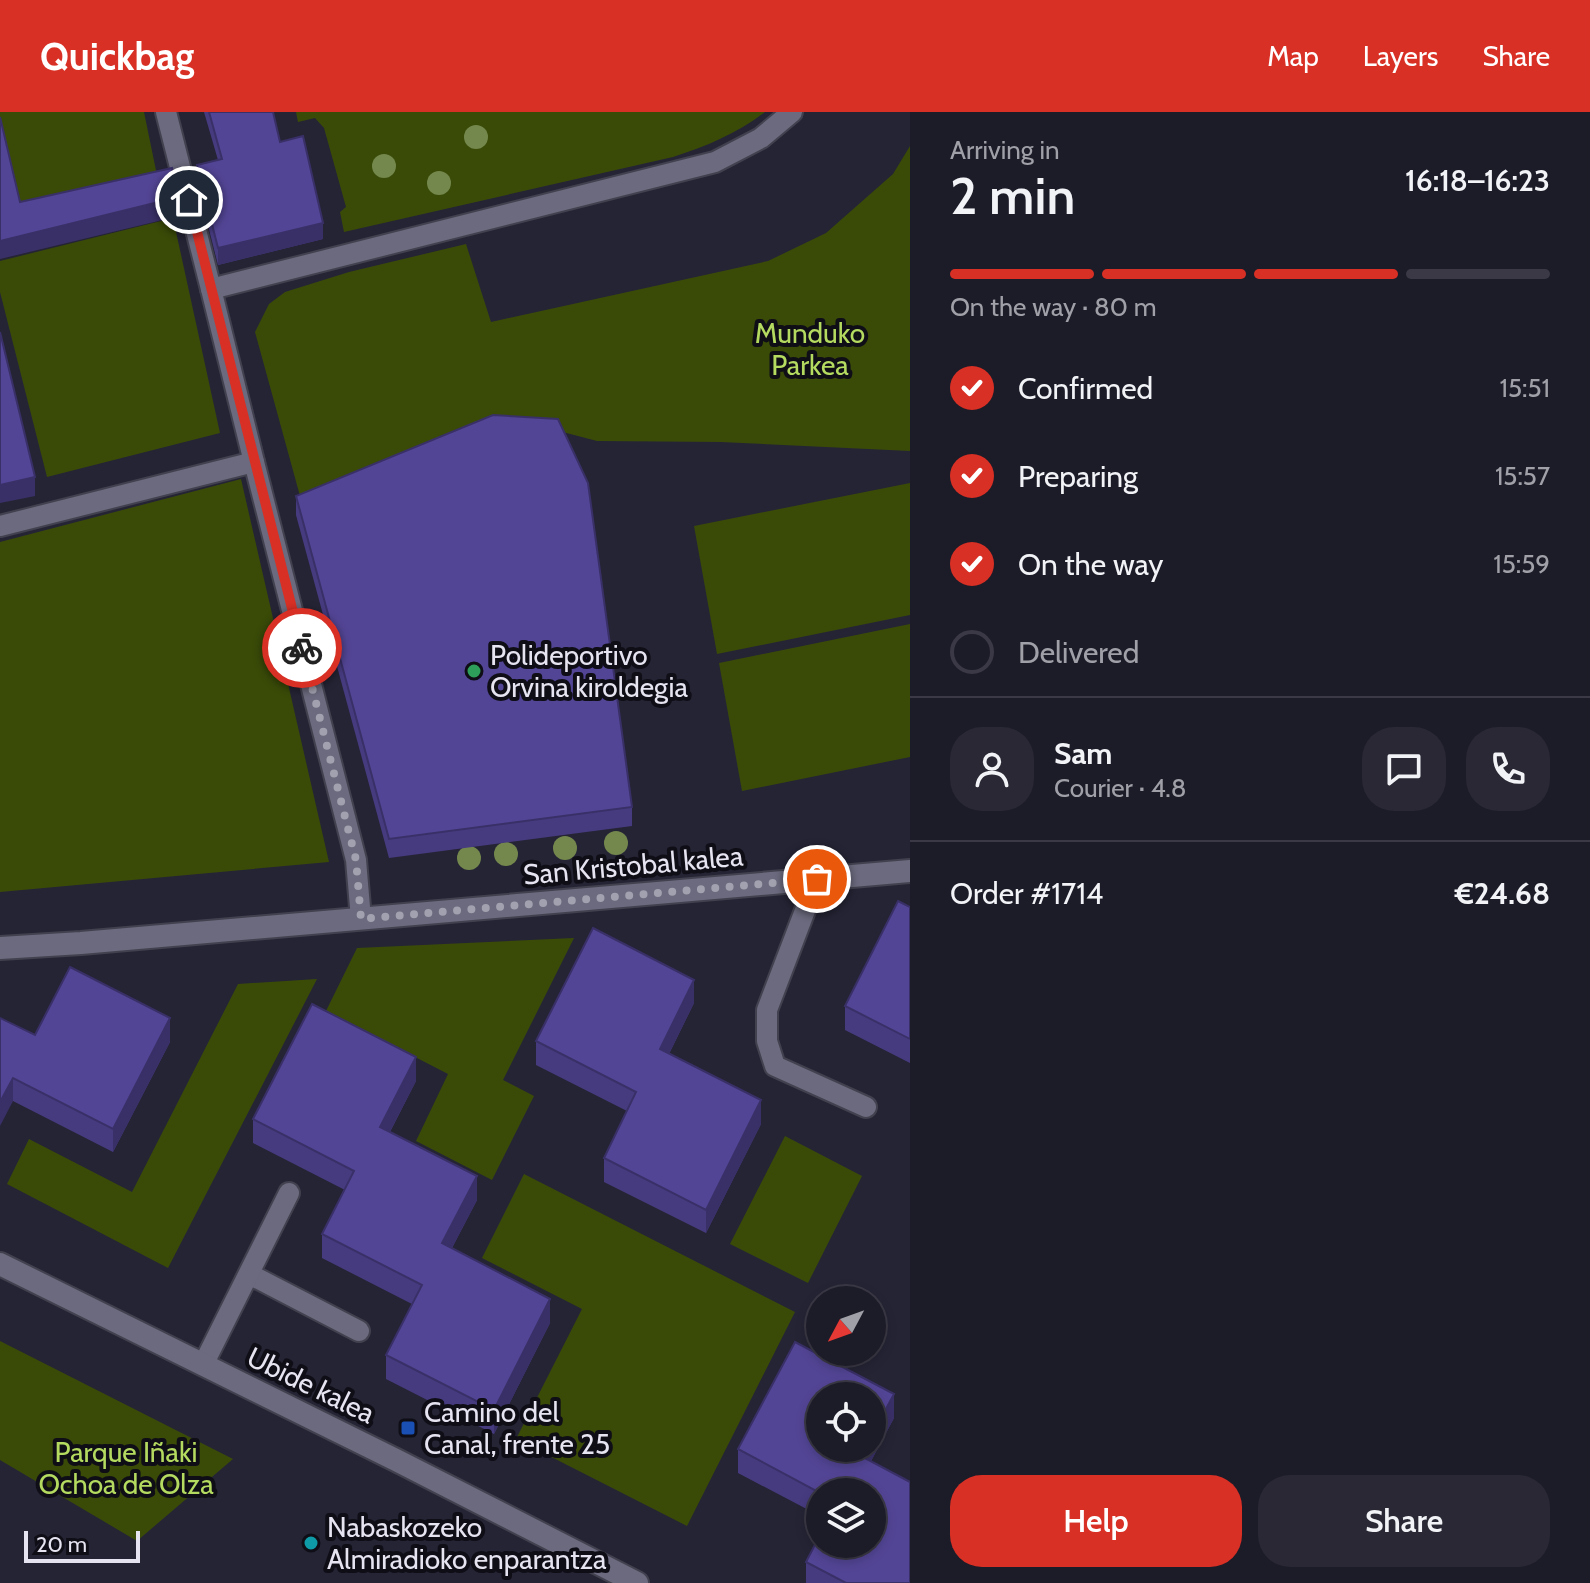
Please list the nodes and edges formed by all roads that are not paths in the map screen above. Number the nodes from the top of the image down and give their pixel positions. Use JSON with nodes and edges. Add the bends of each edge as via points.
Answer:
{"nodes":[{"id":1,"x":166,"y":112,"type":"edge"},
{"id":2,"x":792,"y":112,"type":"edge"},
{"id":3,"x":211,"y":289,"type":"junction"},
{"id":4,"x":254,"y":462,"type":"junction"},
{"id":5,"x":0,"y":526,"type":"edge"},
{"id":6,"x":910,"y":871,"type":"edge"},
{"id":7,"x":817,"y":879,"type":"junction"},
{"id":8,"x":361,"y":919,"type":"junction"},
{"id":9,"x":0,"y":948,"type":"edge"},
{"id":10,"x":866,"y":1107,"type":"dead end"},
{"id":11,"x":289,"y":1193,"type":"dead end"},
{"id":12,"x":0,"y":1264,"type":"edge"},
{"id":13,"x":249,"y":1274,"type":"junction"},
{"id":14,"x":359,"y":1331,"type":"dead end"},
{"id":15,"x":203,"y":1365,"type":"junction"},
{"id":16,"x":637,"y":1583,"type":"edge"}],
"edges":[{"from":1,"to":3,"type":"lane"},
{"from":2,"to":3,"type":"lane","via":[[761,138],[715,162]]},
{"from":3,"to":4,"type":"lane"},
{"from":4,"to":5,"type":"lane"},
{"from":4,"to":8,"type":"lane","via":[[356,860]]},
{"from":6,"to":7,"type":"main road","name":"San Kristobal kalea"},
{"from":7,"to":8,"type":"main road","name":"San Kristobal kalea"},
{"from":7,"to":10,"type":"lane","via":[[767,1010],[767,1041],[775,1066]]},
{"from":8,"to":9,"type":"main road","name":"San Kristobal kalea"},
{"from":11,"to":13,"type":"lane"},
{"from":12,"to":15,"type":"main road","name":"Ubide kalea"},
{"from":13,"to":14,"type":"lane"},
{"from":13,"to":15,"type":"lane"},
{"from":15,"to":16,"type":"main road","name":"Ubide kalea"}]}
